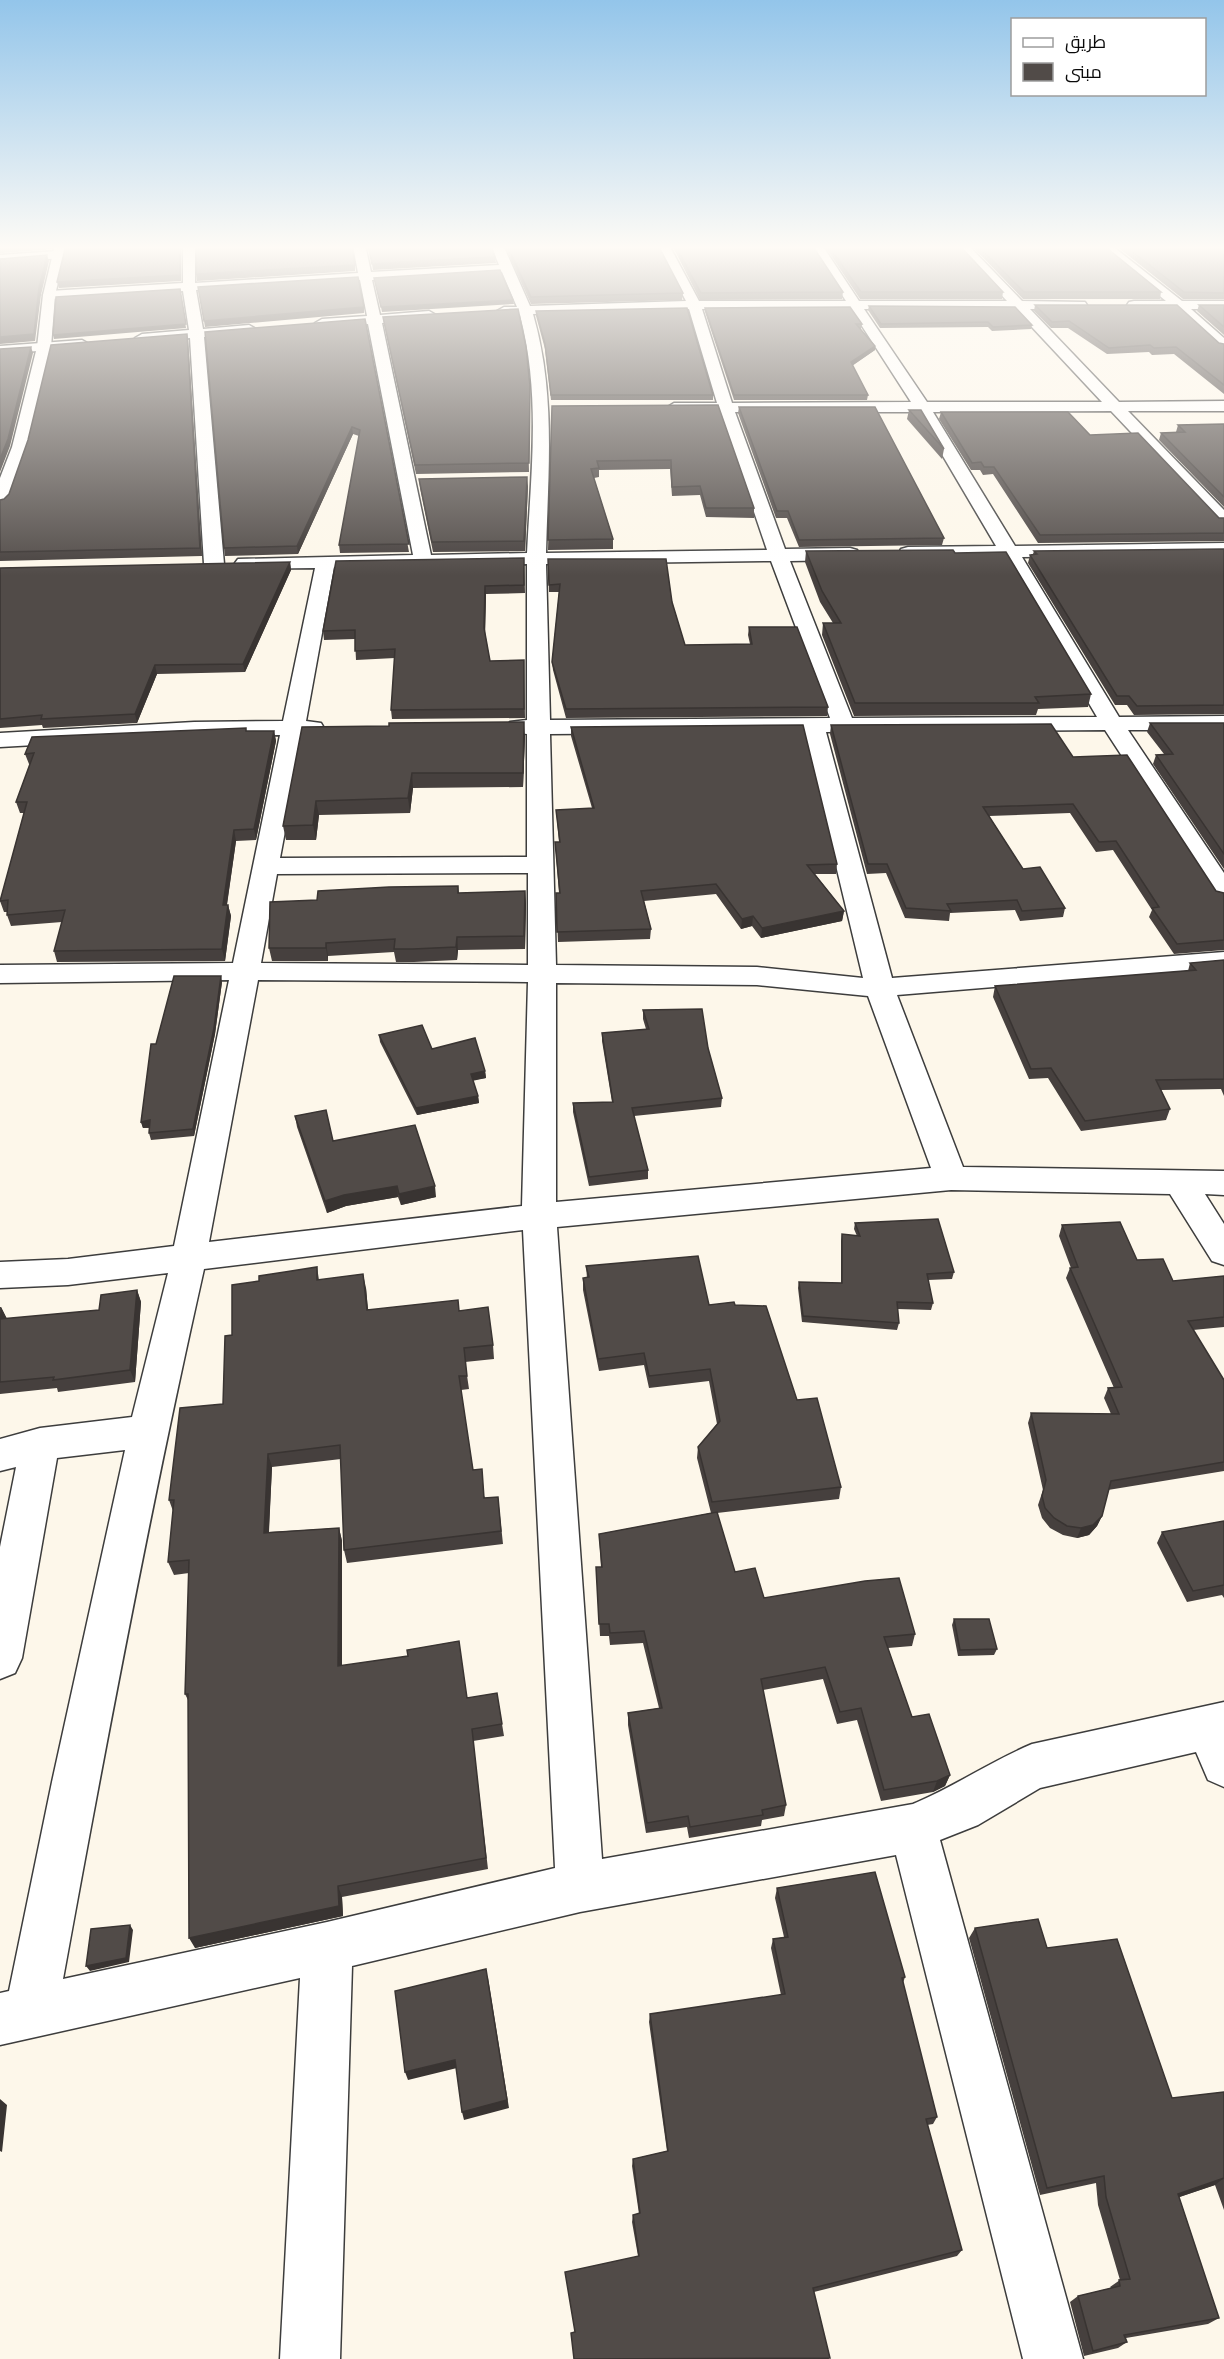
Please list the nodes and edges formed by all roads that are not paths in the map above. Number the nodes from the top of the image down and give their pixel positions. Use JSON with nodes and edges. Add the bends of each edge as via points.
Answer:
{"nodes":[{"id":1,"x":42,"y":355,"type":"edge"},
{"id":2,"x":199,"y":355,"type":"edge"},
{"id":3,"x":381,"y":355,"type":"edge"},
{"id":4,"x":537,"y":355,"type":"edge"},
{"id":5,"x":710,"y":355,"type":"edge"},
{"id":6,"x":888,"y":355,"type":"edge"},
{"id":7,"x":1067,"y":355,"type":"edge"},
{"id":8,"x":1224,"y":406,"type":"edge"},
{"id":9,"x":922,"y":407,"type":"junction"},
{"id":10,"x":1115,"y":407,"type":"junction"},
{"id":11,"x":657,"y":408,"type":"edge"},
{"id":12,"x":726,"y":408,"type":"junction"},
{"id":13,"x":426,"y":480,"type":"edge"},
{"id":14,"x":407,"y":481,"type":"junction"},
{"id":15,"x":0,"y":501,"type":"edge"},
{"id":16,"x":1224,"y":520,"type":"edge"},
{"id":17,"x":1224,"y":549,"type":"edge"},
{"id":18,"x":1008,"y":551,"type":"junction"},
{"id":19,"x":870,"y":553,"type":"edge"},
{"id":20,"x":893,"y":553,"type":"edge"},
{"id":21,"x":778,"y":555,"type":"junction"},
{"id":22,"x":536,"y":558,"type":"junction"},
{"id":23,"x":423,"y":560,"type":"junction"},
{"id":24,"x":326,"y":561,"type":"junction"},
{"id":25,"x":190,"y":564,"type":"edge"},
{"id":26,"x":214,"y":564,"type":"junction"},
{"id":27,"x":843,"y":723,"type":"junction"},
{"id":28,"x":1224,"y":723,"type":"edge"},
{"id":29,"x":813,"y":724,"type":"junction"},
{"id":30,"x":1113,"y":725,"type":"junction"},
{"id":31,"x":491,"y":727,"type":"edge"},
{"id":32,"x":538,"y":727,"type":"junction"},
{"id":33,"x":292,"y":728,"type":"junction"},
{"id":34,"x":339,"y":728,"type":"edge"},
{"id":35,"x":0,"y":740,"type":"edge"},
{"id":36,"x":541,"y":865,"type":"junction"},
{"id":37,"x":267,"y":866,"type":"junction"},
{"id":38,"x":1224,"y":893,"type":"edge"},
{"id":39,"x":1224,"y":960,"type":"edge"},
{"id":40,"x":246,"y":971,"type":"junction"},
{"id":41,"x":0,"y":974,"type":"edge"},
{"id":42,"x":542,"y":975,"type":"junction"},
{"id":43,"x":880,"y":987,"type":"junction"},
{"id":44,"x":951,"y":1178,"type":"junction"},
{"id":45,"x":1180,"y":1183,"type":"junction"},
{"id":46,"x":1224,"y":1184,"type":"edge"},
{"id":47,"x":539,"y":1215,"type":"junction"},
{"id":48,"x":1224,"y":1252,"type":"edge"},
{"id":49,"x":189,"y":1257,"type":"junction"},
{"id":50,"x":0,"y":1275,"type":"edge"},
{"id":51,"x":148,"y":1431,"type":"junction"},
{"id":52,"x":40,"y":1444,"type":"junction"},
{"id":53,"x":0,"y":1455,"type":"edge"},
{"id":54,"x":0,"y":1658,"type":"edge"},
{"id":55,"x":1219,"y":1738,"type":"edge"},
{"id":56,"x":913,"y":1828,"type":"junction"},
{"id":57,"x":580,"y":1887,"type":"junction"},
{"id":58,"x":327,"y":1947,"type":"junction"},
{"id":59,"x":16,"y":2015,"type":"edge"},
{"id":60,"x":309,"y":2359,"type":"edge"},
{"id":61,"x":1053,"y":2359,"type":"edge"}],
"edges":[{"from":1,"to":15,"type":"street","via":[[20,447]]},
{"from":2,"to":26,"type":"street"},
{"from":3,"to":14,"type":"street"},
{"from":4,"to":22,"type":"street","via":[[548,407],[530,478]]},
{"from":5,"to":12,"type":"street"},
{"from":6,"to":9,"type":"street"},
{"from":7,"to":10,"type":"street"},
{"from":8,"to":10,"type":"street"},
{"from":9,"to":10,"type":"street"},
{"from":9,"to":12,"type":"street"},
{"from":9,"to":18,"type":"street"},
{"from":10,"to":16,"type":"street"},
{"from":11,"to":12,"type":"street"},
{"from":12,"to":21,"type":"street"},
{"from":13,"to":14,"type":"street"},
{"from":14,"to":23,"type":"street"},
{"from":17,"to":18,"type":"street"},
{"from":18,"to":20,"type":"street"},
{"from":18,"to":30,"type":"street"},
{"from":19,"to":21,"type":"street"},
{"from":21,"to":22,"type":"street"},
{"from":21,"to":27,"type":"street"},
{"from":22,"to":23,"type":"street"},
{"from":22,"to":32,"type":"street"},
{"from":23,"to":24,"type":"street"},
{"from":24,"to":26,"type":"street"},
{"from":24,"to":33,"type":"street"},
{"from":25,"to":26,"type":"street"},
{"from":27,"to":29,"type":"street"},
{"from":27,"to":30,"type":"street"},
{"from":28,"to":30,"type":"street"},
{"from":29,"to":32,"type":"street"},
{"from":29,"to":43,"type":"street"},
{"from":30,"to":38,"type":"street"},
{"from":31,"to":32,"type":"street"},
{"from":32,"to":36,"type":"street"},
{"from":33,"to":34,"type":"street"},
{"from":33,"to":35,"type":"street","via":[[194,729]]},
{"from":33,"to":37,"type":"street"},
{"from":36,"to":37,"type":"street"},
{"from":36,"to":42,"type":"street"},
{"from":37,"to":40,"type":"street"},
{"from":39,"to":43,"type":"street"},
{"from":40,"to":41,"type":"street"},
{"from":40,"to":42,"type":"street"},
{"from":40,"to":49,"type":"street"},
{"from":42,"to":43,"type":"street","via":[[757,976]]},
{"from":42,"to":47,"type":"street"},
{"from":43,"to":44,"type":"street"},
{"from":44,"to":45,"type":"street"},
{"from":44,"to":47,"type":"street"},
{"from":45,"to":46,"type":"street"},
{"from":45,"to":48,"type":"street"},
{"from":47,"to":49,"type":"street"},
{"from":47,"to":57,"type":"street"},
{"from":49,"to":50,"type":"street","via":[[68,1272]]},
{"from":49,"to":51,"type":"street"},
{"from":51,"to":52,"type":"street"},
{"from":51,"to":59,"type":"street","via":[[75,1782]]},
{"from":52,"to":53,"type":"street"},
{"from":52,"to":54,"type":"street"},
{"from":55,"to":56,"type":"street","via":[[1032,1767],[961,1808]]},
{"from":56,"to":57,"type":"street"},
{"from":56,"to":61,"type":"street"},
{"from":57,"to":58,"type":"street"},
{"from":58,"to":59,"type":"street"},
{"from":58,"to":60,"type":"street"}]}
